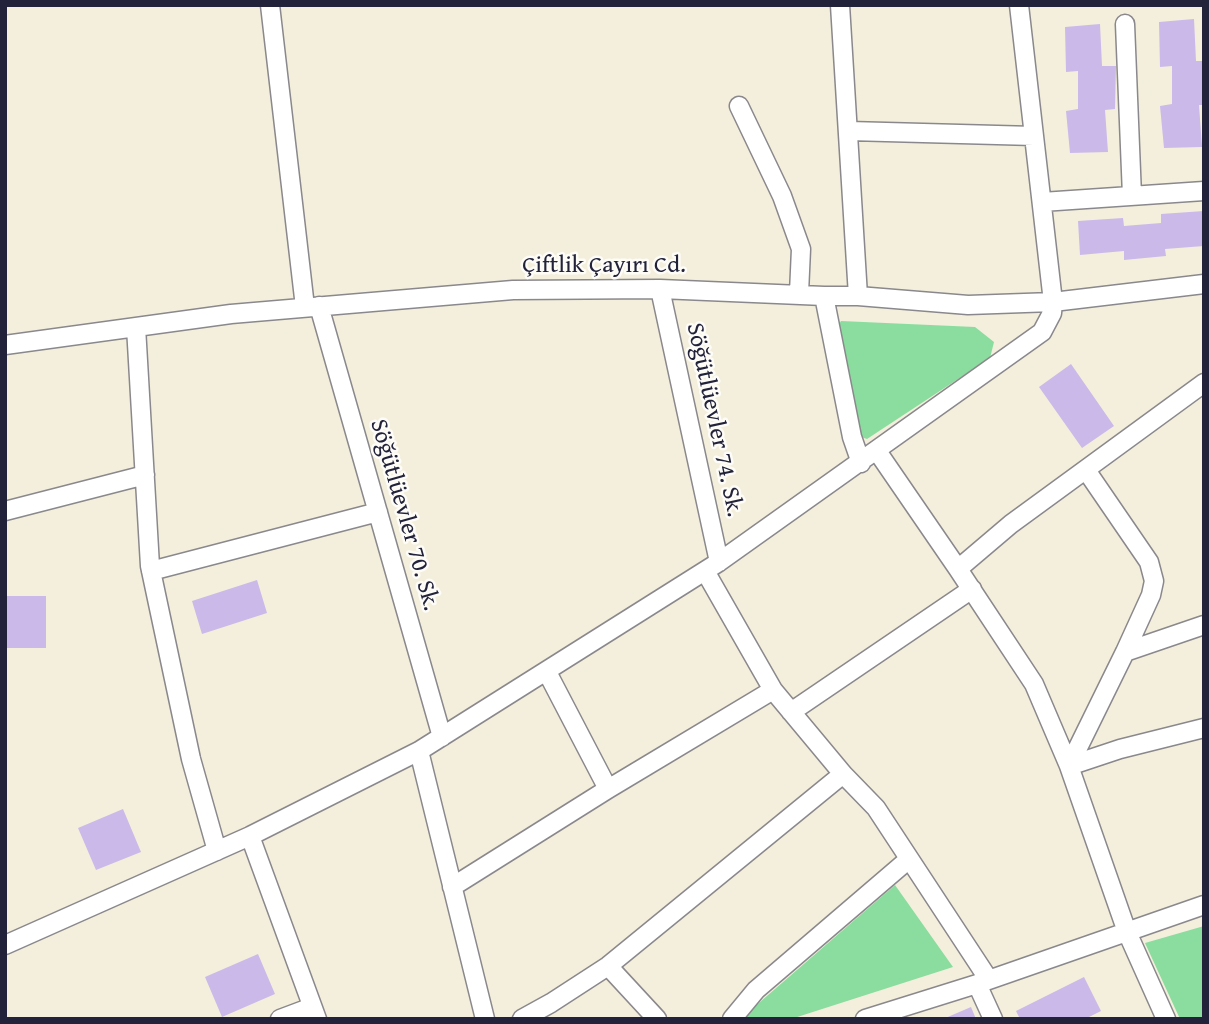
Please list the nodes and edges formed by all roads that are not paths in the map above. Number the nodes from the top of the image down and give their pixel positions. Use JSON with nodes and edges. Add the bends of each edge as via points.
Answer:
{"nodes":[{"id":1,"x":270,"y":5,"type":"edge"},
{"id":2,"x":840,"y":5,"type":"edge"},
{"id":3,"x":1029,"y":5,"type":"edge"},
{"id":4,"x":1020,"y":6,"type":"edge"},
{"id":5,"x":1125,"y":24,"type":"dead end"},
{"id":6,"x":739,"y":106,"type":"dead end"},
{"id":7,"x":849,"y":131,"type":"junction"},
{"id":8,"x":1034,"y":136,"type":"junction"},
{"id":9,"x":1204,"y":191,"type":"edge"},
{"id":10,"x":1132,"y":196,"type":"junction"},
{"id":11,"x":1042,"y":202,"type":"junction"},
{"id":12,"x":1204,"y":284,"type":"edge"},
{"id":13,"x":660,"y":289,"type":"junction"},
{"id":14,"x":799,"y":293,"type":"junction"},
{"id":15,"x":824,"y":296,"type":"junction"},
{"id":16,"x":858,"y":296,"type":"junction"},
{"id":17,"x":1053,"y":302,"type":"junction"},
{"id":18,"x":312,"y":307,"type":"junction"},
{"id":19,"x":136,"y":327,"type":"junction"},
{"id":20,"x":5,"y":345,"type":"edge"},
{"id":21,"x":1204,"y":383,"type":"edge"},
{"id":22,"x":877,"y":451,"type":"junction"},
{"id":23,"x":861,"y":463,"type":"junction"},
{"id":24,"x":1086,"y":470,"type":"junction"},
{"id":25,"x":145,"y":475,"type":"junction"},
{"id":26,"x":5,"y":511,"type":"edge"},
{"id":27,"x":378,"y":512,"type":"junction"},
{"id":28,"x":712,"y":566,"type":"junction"},
{"id":29,"x":958,"y":569,"type":"junction"},
{"id":30,"x":151,"y":570,"type":"junction"},
{"id":31,"x":972,"y":589,"type":"junction"},
{"id":32,"x":1204,"y":625,"type":"edge"},
{"id":33,"x":1125,"y":652,"type":"junction"},
{"id":34,"x":547,"y":672,"type":"junction"},
{"id":35,"x":773,"y":690,"type":"junction"},
{"id":36,"x":791,"y":712,"type":"junction"},
{"id":37,"x":1204,"y":728,"type":"edge"},
{"id":38,"x":442,"y":737,"type":"junction"},
{"id":39,"x":419,"y":751,"type":"junction"},
{"id":40,"x":1069,"y":766,"type":"junction"},
{"id":41,"x":843,"y":774,"type":"junction"},
{"id":42,"x":608,"y":789,"type":"junction"},
{"id":43,"x":250,"y":836,"type":"junction"},
{"id":44,"x":217,"y":852,"type":"junction"},
{"id":45,"x":909,"y":859,"type":"junction"},
{"id":46,"x":452,"y":887,"type":"junction"},
{"id":47,"x":1204,"y":905,"type":"edge"},
{"id":48,"x":1127,"y":932,"type":"junction"},
{"id":49,"x":5,"y":945,"type":"edge"},
{"id":50,"x":608,"y":966,"type":"junction"},
{"id":51,"x":983,"y":982,"type":"junction"},
{"id":52,"x":314,"y":1013,"type":"edge"},
{"id":53,"x":280,"y":1019,"type":"edge"},
{"id":54,"x":485,"y":1019,"type":"edge"},
{"id":55,"x":522,"y":1019,"type":"edge"},
{"id":56,"x":657,"y":1019,"type":"edge"},
{"id":57,"x":732,"y":1019,"type":"edge"},
{"id":58,"x":865,"y":1019,"type":"edge"},
{"id":59,"x":993,"y":1019,"type":"edge"},
{"id":60,"x":1166,"y":1019,"type":"edge"}],
"edges":[{"from":1,"to":18,"type":"street","name":"Söğütlüevler 70. Sk."},
{"from":2,"to":7,"type":"street"},
{"from":3,"to":4,"type":"street"},
{"from":4,"to":8,"type":"street"},
{"from":5,"to":10,"type":"street"},
{"from":6,"to":14,"type":"street","via":[[782,196],[801,249]]},
{"from":7,"to":8,"type":"street"},
{"from":7,"to":16,"type":"street"},
{"from":8,"to":11,"type":"street"},
{"from":9,"to":10,"type":"street"},
{"from":10,"to":11,"type":"street"},
{"from":11,"to":17,"type":"street"},
{"from":12,"to":17,"type":"street","name":"Çiftlik Çayırı Cd."},
{"from":13,"to":14,"type":"street","name":"Çiftlik Çayırı Cd."},
{"from":13,"to":18,"type":"street","name":"Çiftlik Çayırı Cd.","via":[[513,290]]},
{"from":13,"to":28,"type":"street","name":"Söğütlüevler 74. Sk."},
{"from":14,"to":15,"type":"street","name":"Çiftlik Çayırı Cd."},
{"from":15,"to":16,"type":"street","name":"Çiftlik Çayırı Cd."},
{"from":15,"to":23,"type":"street"},
{"from":16,"to":17,"type":"street","name":"Çiftlik Çayırı Cd.","via":[[968,305]]},
{"from":17,"to":22,"type":"street","via":[[1042,332]]},
{"from":18,"to":19,"type":"street","name":"Çiftlik Çayırı Cd."},
{"from":18,"to":27,"type":"street","name":"Söğütlüevler 70. Sk."},
{"from":19,"to":20,"type":"street","name":"Çiftlik Çayırı Cd."},
{"from":19,"to":25,"type":"street"},
{"from":21,"to":24,"type":"street"},
{"from":22,"to":23,"type":"street"},
{"from":22,"to":29,"type":"street"},
{"from":23,"to":28,"type":"street"},
{"from":24,"to":29,"type":"street"},
{"from":24,"to":33,"type":"street","via":[[1149,562],[1153,575],[1151,595]]},
{"from":25,"to":26,"type":"street"},
{"from":25,"to":30,"type":"street"},
{"from":27,"to":30,"type":"street"},
{"from":27,"to":38,"type":"street","name":"Söğütlüevler 70. Sk."},
{"from":28,"to":34,"type":"street"},
{"from":28,"to":35,"type":"street","name":"Söğütlüevler 74. Sk."},
{"from":29,"to":31,"type":"street"},
{"from":30,"to":44,"type":"street","via":[[191,760]]},
{"from":31,"to":36,"type":"street"},
{"from":31,"to":40,"type":"street","via":[[1034,684]]},
{"from":32,"to":33,"type":"street"},
{"from":33,"to":40,"type":"street"},
{"from":34,"to":38,"type":"street"},
{"from":34,"to":42,"type":"street"},
{"from":35,"to":36,"type":"street","name":"Söğütlüevler 74. Sk."},
{"from":35,"to":42,"type":"street"},
{"from":36,"to":41,"type":"street","name":"Söğütlüevler 74. Sk."},
{"from":37,"to":40,"type":"street"},
{"from":38,"to":39,"type":"street"},
{"from":39,"to":43,"type":"street"},
{"from":39,"to":46,"type":"street"},
{"from":40,"to":48,"type":"street"},
{"from":41,"to":45,"type":"street","name":"Söğütlüevler 74. Sk.","via":[[876,808]]},
{"from":41,"to":50,"type":"street"},
{"from":42,"to":46,"type":"street"},
{"from":43,"to":44,"type":"street"},
{"from":43,"to":52,"type":"street"},
{"from":44,"to":49,"type":"street"},
{"from":45,"to":51,"type":"street","name":"Söğütlüevler 74. Sk."},
{"from":45,"to":57,"type":"street","via":[[756,990]]},
{"from":46,"to":54,"type":"street"},
{"from":47,"to":48,"type":"street"},
{"from":48,"to":51,"type":"street"},
{"from":48,"to":60,"type":"street"},
{"from":50,"to":55,"type":"street"},
{"from":50,"to":56,"type":"street"},
{"from":51,"to":58,"type":"street"},
{"from":51,"to":59,"type":"street","name":"Söğütlüevler 74. Sk."},
{"from":52,"to":53,"type":"street"}]}
